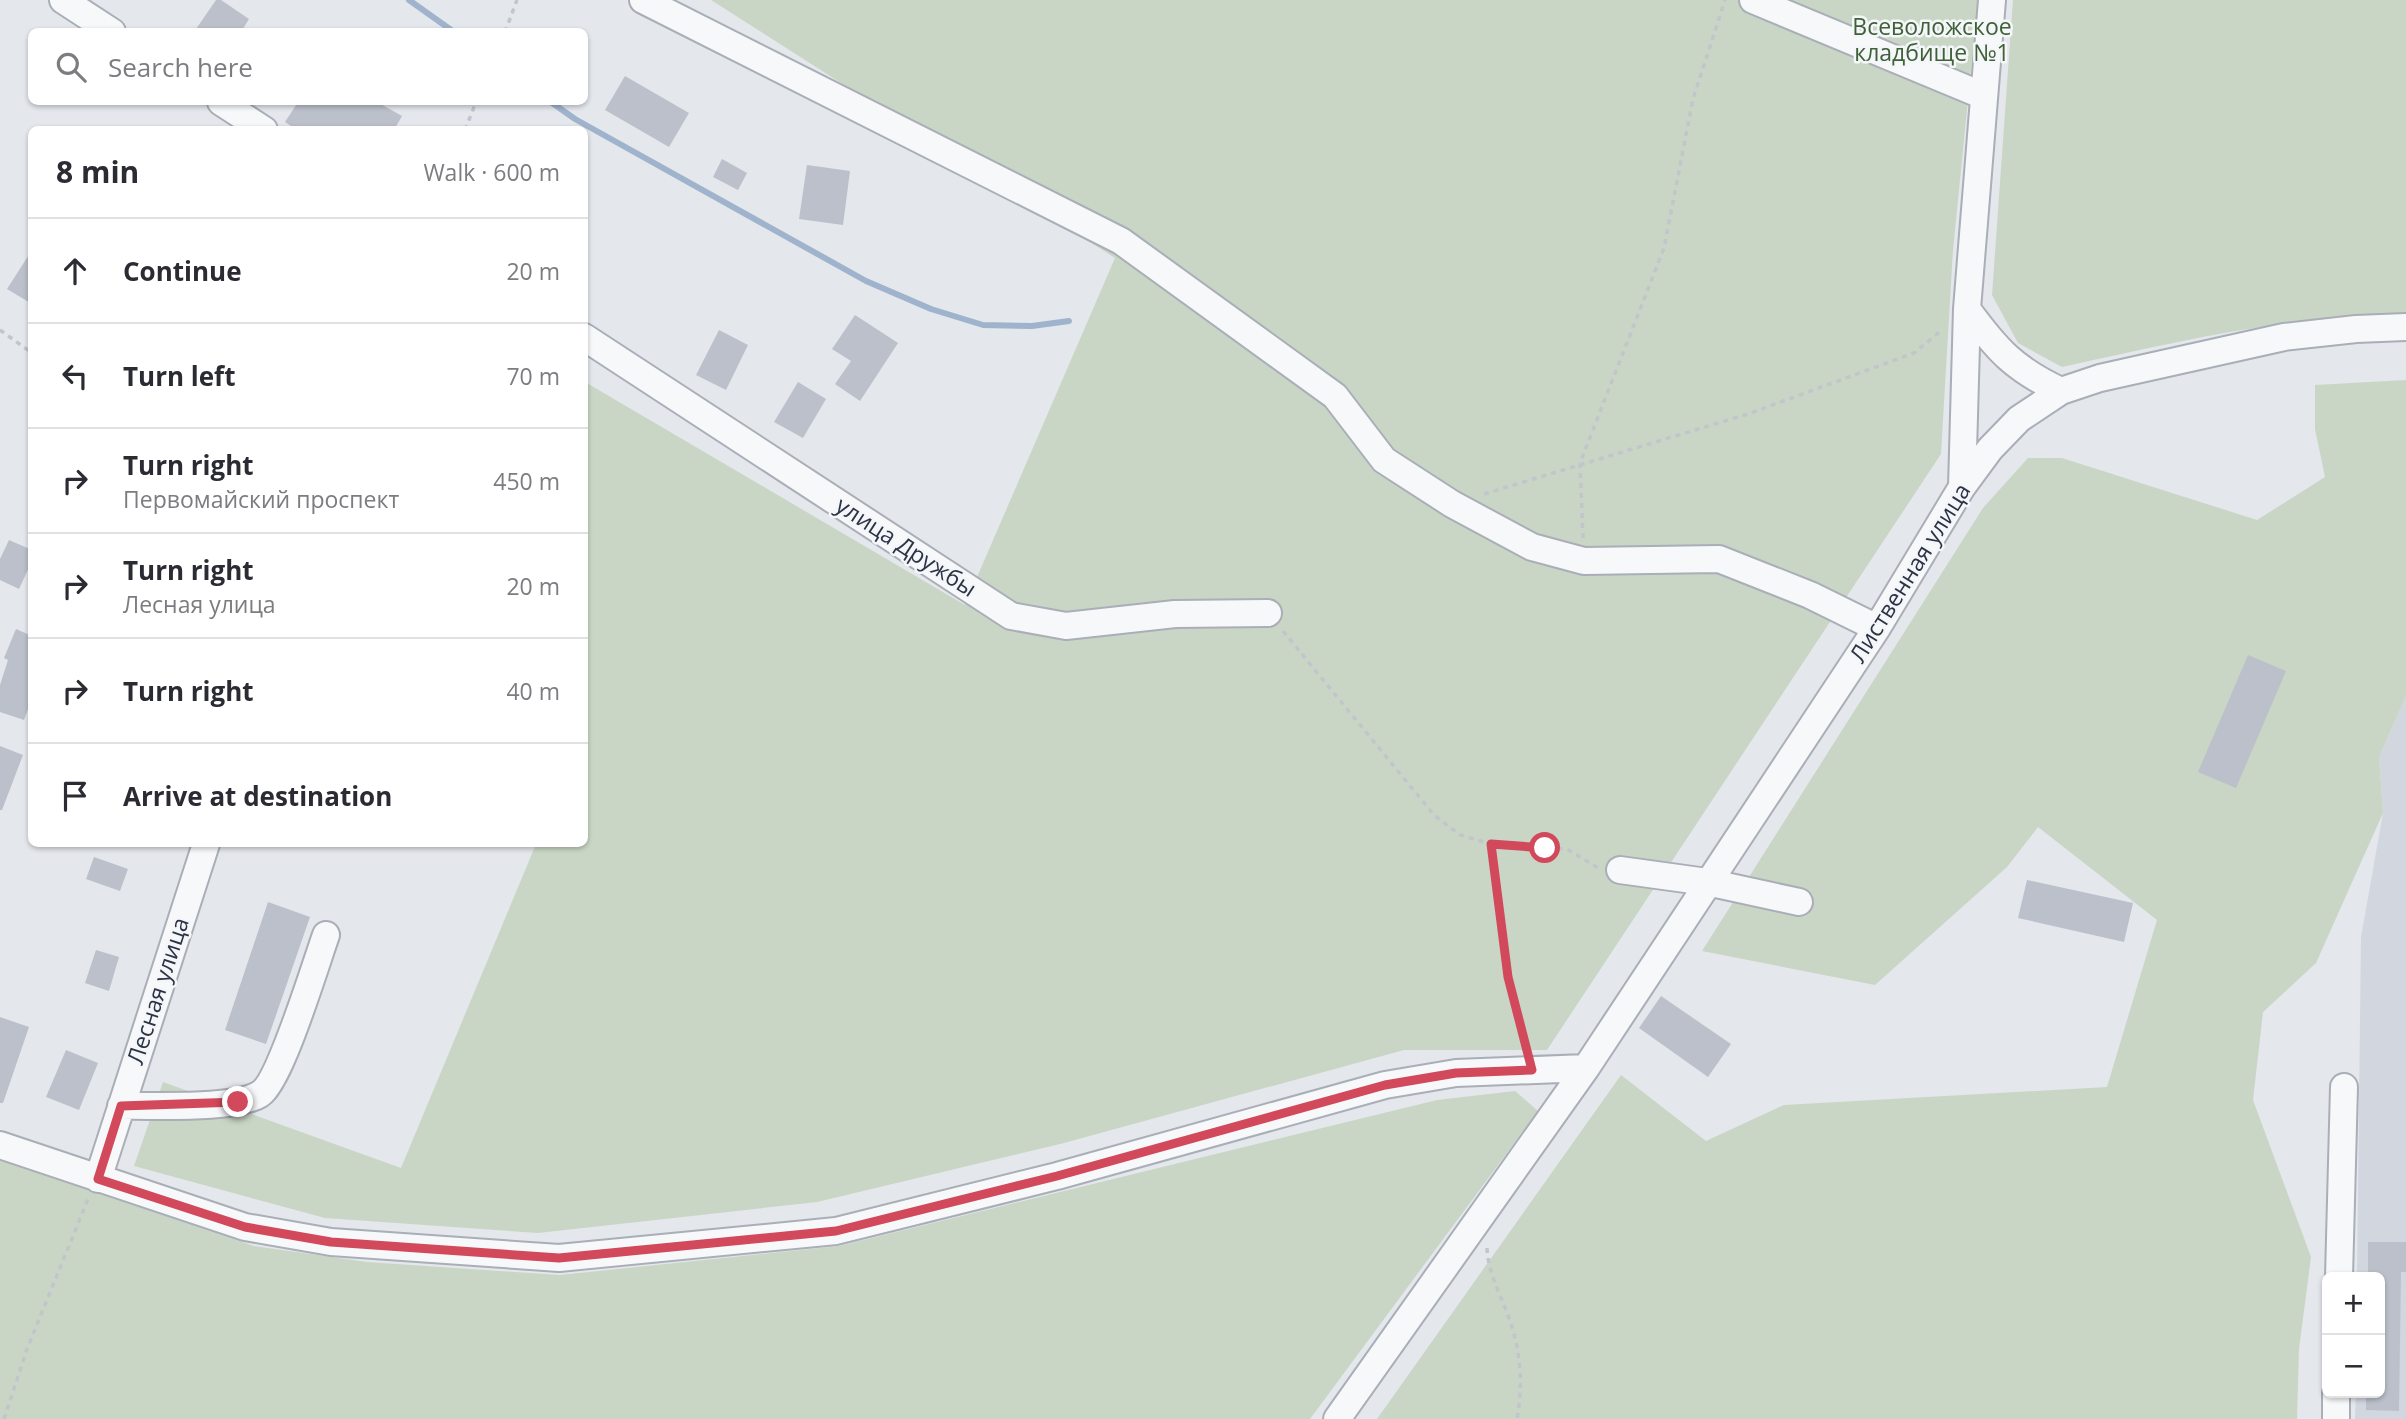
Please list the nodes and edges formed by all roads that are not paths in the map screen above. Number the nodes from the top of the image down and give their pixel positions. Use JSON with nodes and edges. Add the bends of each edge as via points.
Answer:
{"nodes":[{"id":1,"x":63,"y":0,"type":"edge"},
{"id":2,"x":643,"y":0,"type":"edge"},
{"id":3,"x":1753,"y":0,"type":"edge"},
{"id":4,"x":1992,"y":0,"type":"edge"},
{"id":5,"x":106,"y":28,"type":"edge"},
{"id":6,"x":1984,"y":96,"type":"junction"},
{"id":7,"x":226,"y":105,"type":"edge"},
{"id":8,"x":258,"y":126,"type":"edge"},
{"id":9,"x":1967,"y":309,"type":"junction"},
{"id":10,"x":2406,"y":327,"type":"edge"},
{"id":11,"x":588,"y":340,"type":"edge"},
{"id":12,"x":2061,"y":391,"type":"junction"},
{"id":13,"x":1962,"y":487,"type":"junction"},
{"id":14,"x":1268,"y":613,"type":"road end"},
{"id":15,"x":1877,"y":628,"type":"junction"},
{"id":16,"x":205,"y":847,"type":"edge"},
{"id":17,"x":1620,"y":870,"type":"road end"},
{"id":18,"x":1707,"y":883,"type":"junction"},
{"id":19,"x":1799,"y":902,"type":"dead end"},
{"id":20,"x":326,"y":935,"type":"dead end"},
{"id":21,"x":1586,"y":1068,"type":"junction"},
{"id":22,"x":2344,"y":1087,"type":"dead end"},
{"id":23,"x":121,"y":1106,"type":"junction"},
{"id":24,"x":0,"y":1144,"type":"edge"},
{"id":25,"x":98,"y":1179,"type":"junction"},
{"id":26,"x":2339,"y":1272,"type":"edge"},
{"id":27,"x":2336,"y":1398,"type":"edge"},
{"id":28,"x":1337,"y":1419,"type":"edge"},
{"id":29,"x":2336,"y":1419,"type":"edge"}],
"edges":[{"from":1,"to":5,"type":"street"},
{"from":2,"to":15,"type":"street","via":[[1121,241],[1335,396],[1384,460],[1532,547],[1584,562],[1719,559]]},
{"from":3,"to":6,"type":"street"},
{"from":4,"to":6,"type":"street"},
{"from":6,"to":9,"type":"street"},
{"from":7,"to":8,"type":"street"},
{"from":9,"to":12,"type":"street","via":[[1997,349],[2031,376]]},
{"from":9,"to":13,"type":"street"},
{"from":10,"to":12,"type":"street","name":"Лиственная улица","via":[[2284,337],[2101,377]]},
{"from":11,"to":14,"type":"street","name":"улица Дружбы","via":[[1011,616],[1066,626],[1175,614]]},
{"from":12,"to":13,"type":"street","name":"Лиственная улица","via":[[2019,419]]},
{"from":13,"to":15,"type":"street","name":"Лиственная улица"},
{"from":15,"to":18,"type":"street","name":"Лиственная улица"},
{"from":16,"to":23,"type":"street","name":"Лесная улица"},
{"from":17,"to":18,"type":"street"},
{"from":18,"to":19,"type":"street"},
{"from":18,"to":21,"type":"street","name":"Лиственная улица"},
{"from":20,"to":23,"type":"street","via":[[277,1072],[262,1093],[238,1102]]},
{"from":21,"to":25,"type":"street","via":[[1456,1073],[1385,1085],[1057,1176],[836,1231],[559,1258],[331,1242],[245,1227]]},
{"from":21,"to":28,"type":"street","name":"Лиственная улица"},
{"from":22,"to":26,"type":"street"},
{"from":23,"to":25,"type":"street","name":"Лесная улица"},
{"from":24,"to":25,"type":"street"},
{"from":27,"to":29,"type":"street"}]}
